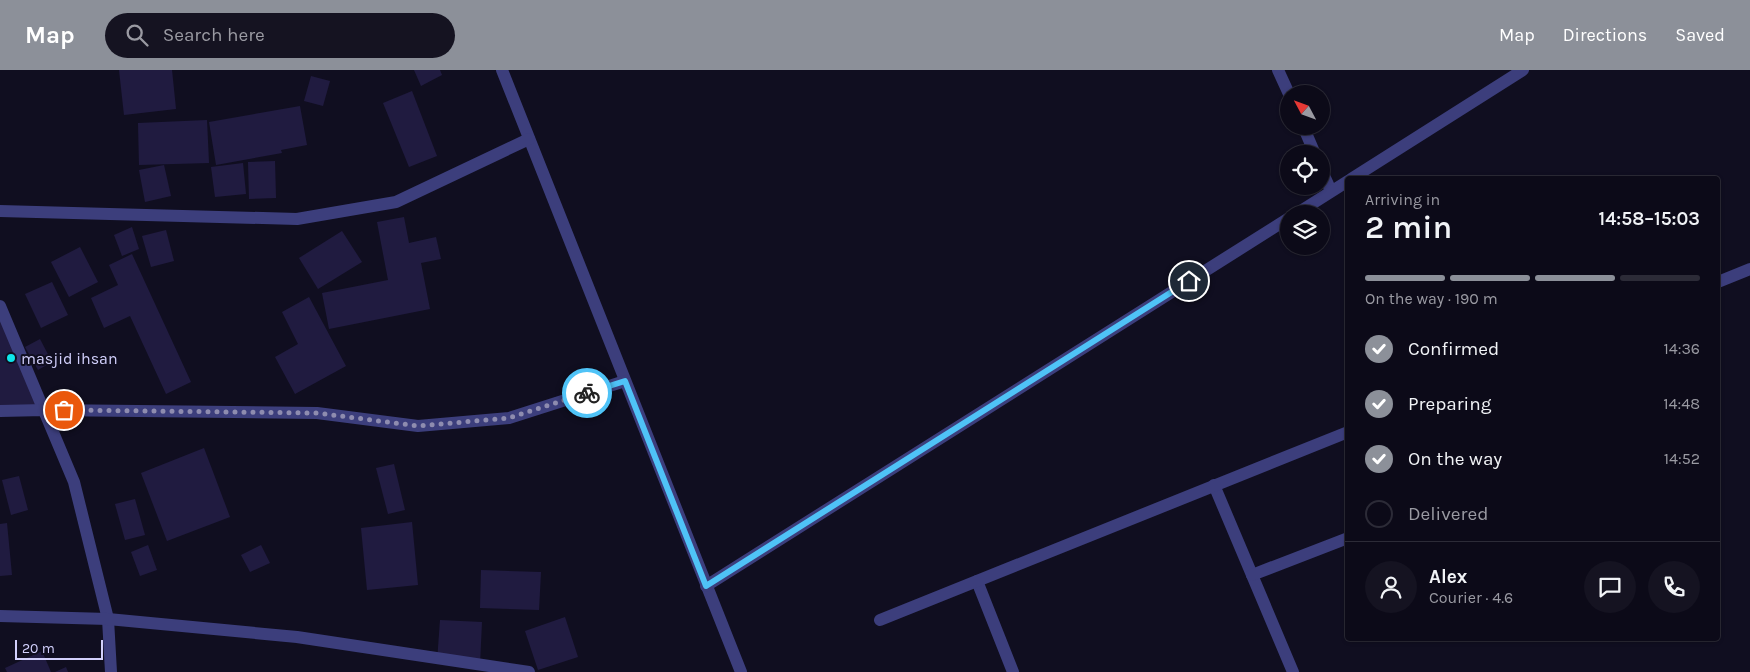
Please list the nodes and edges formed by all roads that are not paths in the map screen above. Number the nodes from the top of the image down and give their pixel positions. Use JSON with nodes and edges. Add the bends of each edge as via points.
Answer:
{"nodes":[{"id":1,"x":502,"y":70,"type":"edge"},
{"id":2,"x":1278,"y":70,"type":"edge"},
{"id":3,"x":1523,"y":70,"type":"edge"},
{"id":4,"x":1285,"y":85,"type":"edge"},
{"id":5,"x":529,"y":139,"type":"junction"},
{"id":6,"x":1356,"y":176,"type":"edge"},
{"id":7,"x":1345,"y":183,"type":"edge"},
{"id":8,"x":1331,"y":191,"type":"joint"},
{"id":9,"x":1310,"y":205,"type":"edge"},
{"id":10,"x":0,"y":211,"type":"edge"},
{"id":11,"x":1280,"y":224,"type":"edge"},
{"id":12,"x":1750,"y":269,"type":"edge"},
{"id":13,"x":1720,"y":281,"type":"edge"},
{"id":14,"x":0,"y":306,"type":"edge"},
{"id":15,"x":625,"y":381,"type":"junction"},
{"id":16,"x":44,"y":410,"type":"junction"},
{"id":17,"x":0,"y":412,"type":"edge"},
{"id":18,"x":1345,"y":433,"type":"edge"},
{"id":19,"x":1214,"y":485,"type":"junction"},
{"id":20,"x":1345,"y":539,"type":"edge"},
{"id":21,"x":1252,"y":575,"type":"junction"},
{"id":22,"x":977,"y":581,"type":"junction"},
{"id":23,"x":706,"y":586,"type":"junction"},
{"id":24,"x":0,"y":616,"type":"edge"},
{"id":25,"x":108,"y":619,"type":"junction"},
{"id":26,"x":880,"y":620,"type":"dead end"},
{"id":27,"x":111,"y":672,"type":"edge"},
{"id":28,"x":529,"y":672,"type":"edge"},
{"id":29,"x":741,"y":672,"type":"edge"},
{"id":30,"x":1013,"y":672,"type":"edge"},
{"id":31,"x":1293,"y":672,"type":"edge"}],
"edges":[{"from":1,"to":5,"type":"street"},
{"from":2,"to":4,"type":"street"},
{"from":3,"to":6,"type":"street"},
{"from":5,"to":10,"type":"street","via":[[396,202],[297,219]]},
{"from":5,"to":15,"type":"street"},
{"from":7,"to":8,"type":"street"},
{"from":8,"to":9,"type":"street"},
{"from":11,"to":23,"type":"street"},
{"from":12,"to":13,"type":"street"},
{"from":14,"to":16,"type":"street"},
{"from":15,"to":16,"type":"street","via":[[509,418],[418,426],[317,413]]},
{"from":15,"to":23,"type":"street"},
{"from":16,"to":17,"type":"street"},
{"from":16,"to":25,"type":"street","via":[[74,482]]},
{"from":18,"to":19,"type":"street"},
{"from":19,"to":21,"type":"street"},
{"from":19,"to":22,"type":"street"},
{"from":20,"to":21,"type":"street"},
{"from":21,"to":31,"type":"street"},
{"from":22,"to":26,"type":"street"},
{"from":22,"to":30,"type":"street"},
{"from":23,"to":29,"type":"street"},
{"from":24,"to":25,"type":"street"},
{"from":25,"to":27,"type":"street"},
{"from":25,"to":28,"type":"street","via":[[297,638]]}]}
